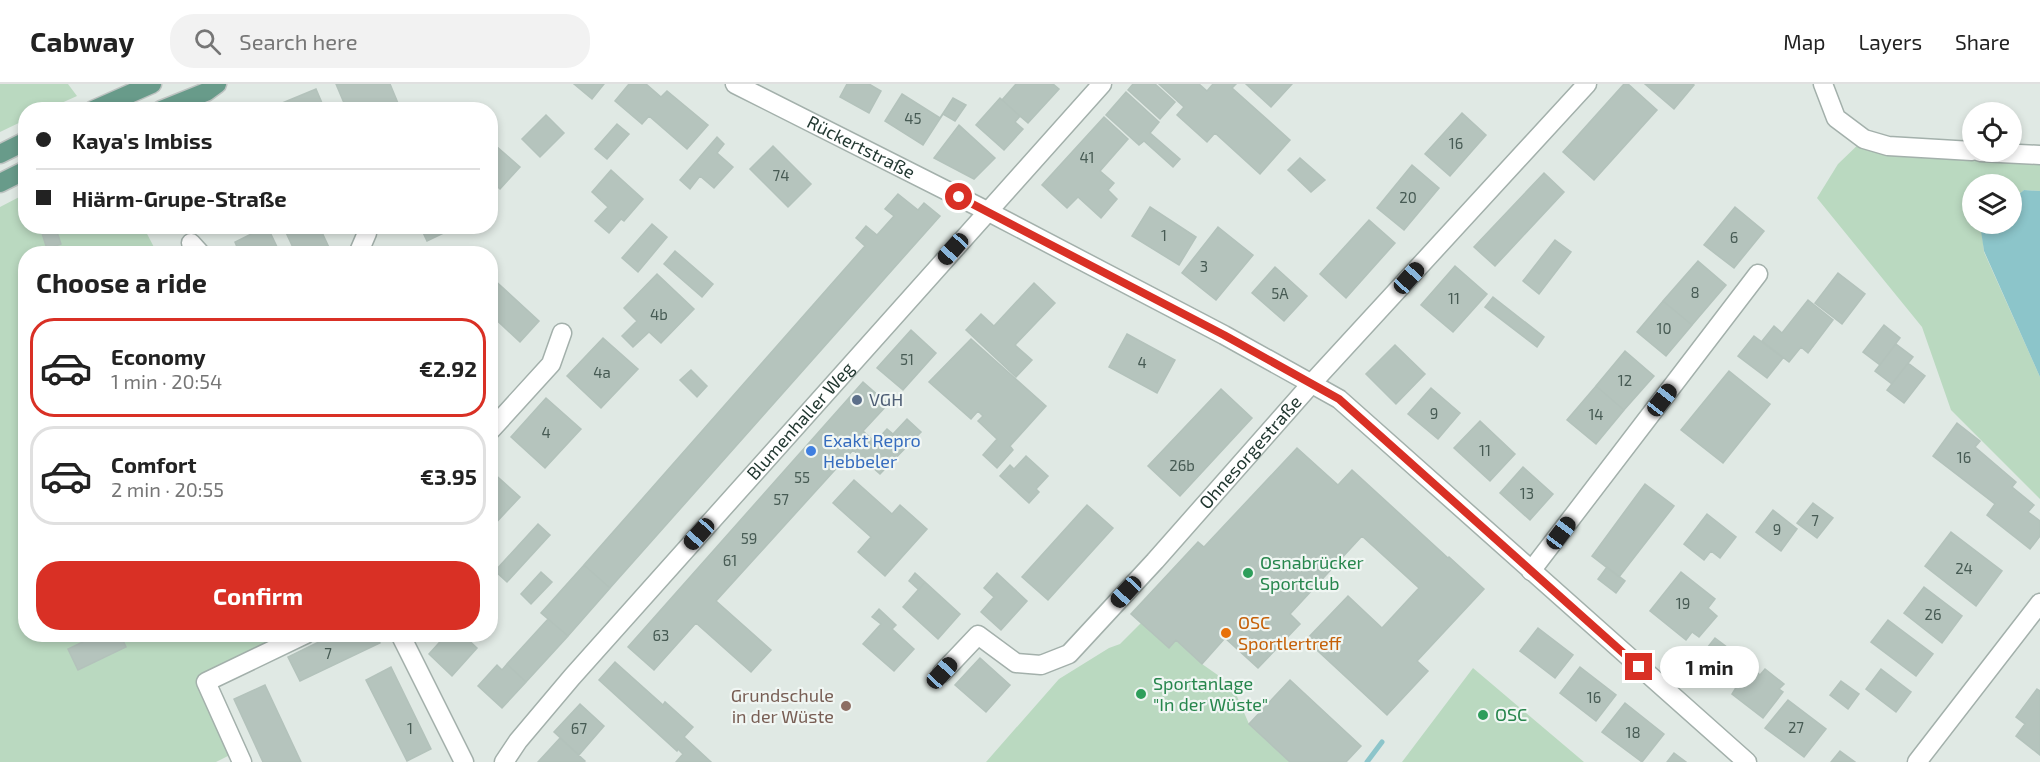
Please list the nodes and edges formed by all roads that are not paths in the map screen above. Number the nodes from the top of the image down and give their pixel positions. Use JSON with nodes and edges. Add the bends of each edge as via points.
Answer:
{"nodes":[{"id":1,"x":152,"y":84,"type":"edge"},
{"id":2,"x":217,"y":84,"type":"edge"},
{"id":3,"x":735,"y":84,"type":"edge"},
{"id":4,"x":1101,"y":84,"type":"edge"},
{"id":5,"x":1587,"y":84,"type":"edge"},
{"id":6,"x":1824,"y":84,"type":"edge"},
{"id":7,"x":111,"y":102,"type":"edge"},
{"id":8,"x":181,"y":102,"type":"edge"},
{"id":9,"x":18,"y":145,"type":"edge"},
{"id":10,"x":1962,"y":150,"type":"edge"},
{"id":11,"x":0,"y":154,"type":"edge"},
{"id":12,"x":2022,"y":154,"type":"edge"},
{"id":13,"x":2040,"y":155,"type":"edge"},
{"id":14,"x":18,"y":174,"type":"edge"},
{"id":15,"x":0,"y":183,"type":"edge"},
{"id":16,"x":987,"y":211,"type":"junction"},
{"id":17,"x":1758,"y":274,"type":"dead end"},
{"id":18,"x":562,"y":333,"type":"dead end"},
{"id":19,"x":1312,"y":383,"type":"junction"},
{"id":20,"x":498,"y":422,"type":"edge"},
{"id":21,"x":1532,"y":572,"type":"junction"},
{"id":22,"x":2040,"y":603,"type":"edge"},
{"id":23,"x":289,"y":642,"type":"edge"},
{"id":24,"x":404,"y":642,"type":"edge"},
{"id":25,"x":942,"y":673,"type":"dead end"},
{"id":26,"x":242,"y":762,"type":"edge"},
{"id":27,"x":464,"y":762,"type":"edge"},
{"id":28,"x":504,"y":762,"type":"edge"},
{"id":29,"x":1747,"y":762,"type":"edge"},
{"id":30,"x":1917,"y":762,"type":"edge"}],
"edges":[{"from":1,"to":7,"type":"main road"},
{"from":2,"to":8,"type":"main road"},
{"from":3,"to":16,"type":"street","name":"Rückertstraße"},
{"from":4,"to":16,"type":"street","name":"Blumenhaller Weg"},
{"from":5,"to":19,"type":"street","name":"Ohnesorgestraße"},
{"from":6,"to":10,"type":"street","via":[[1836,118],[1864,139],[1888,146]]},
{"from":9,"to":11,"type":"main road"},
{"from":12,"to":13,"type":"street"},
{"from":14,"to":15,"type":"main road"},
{"from":16,"to":19,"type":"street","name":"Rückertstraße"},
{"from":16,"to":28,"type":"street","name":"Blumenhaller Weg","via":[[579,668]]},
{"from":17,"to":21,"type":"street"},
{"from":18,"to":20,"type":"street","via":[[551,364]]},
{"from":19,"to":21,"type":"street","name":"Rückertstraße","via":[[1359,415]]},
{"from":19,"to":25,"type":"street","name":"Ohnesorgestraße","via":[[1069,654],[1041,665],[1016,663],[978,635]]},
{"from":21,"to":29,"type":"street","name":"Rückertstraße"},
{"from":22,"to":30,"type":"street"},
{"from":23,"to":26,"type":"street","via":[[206,682]]},
{"from":24,"to":27,"type":"street"}]}
